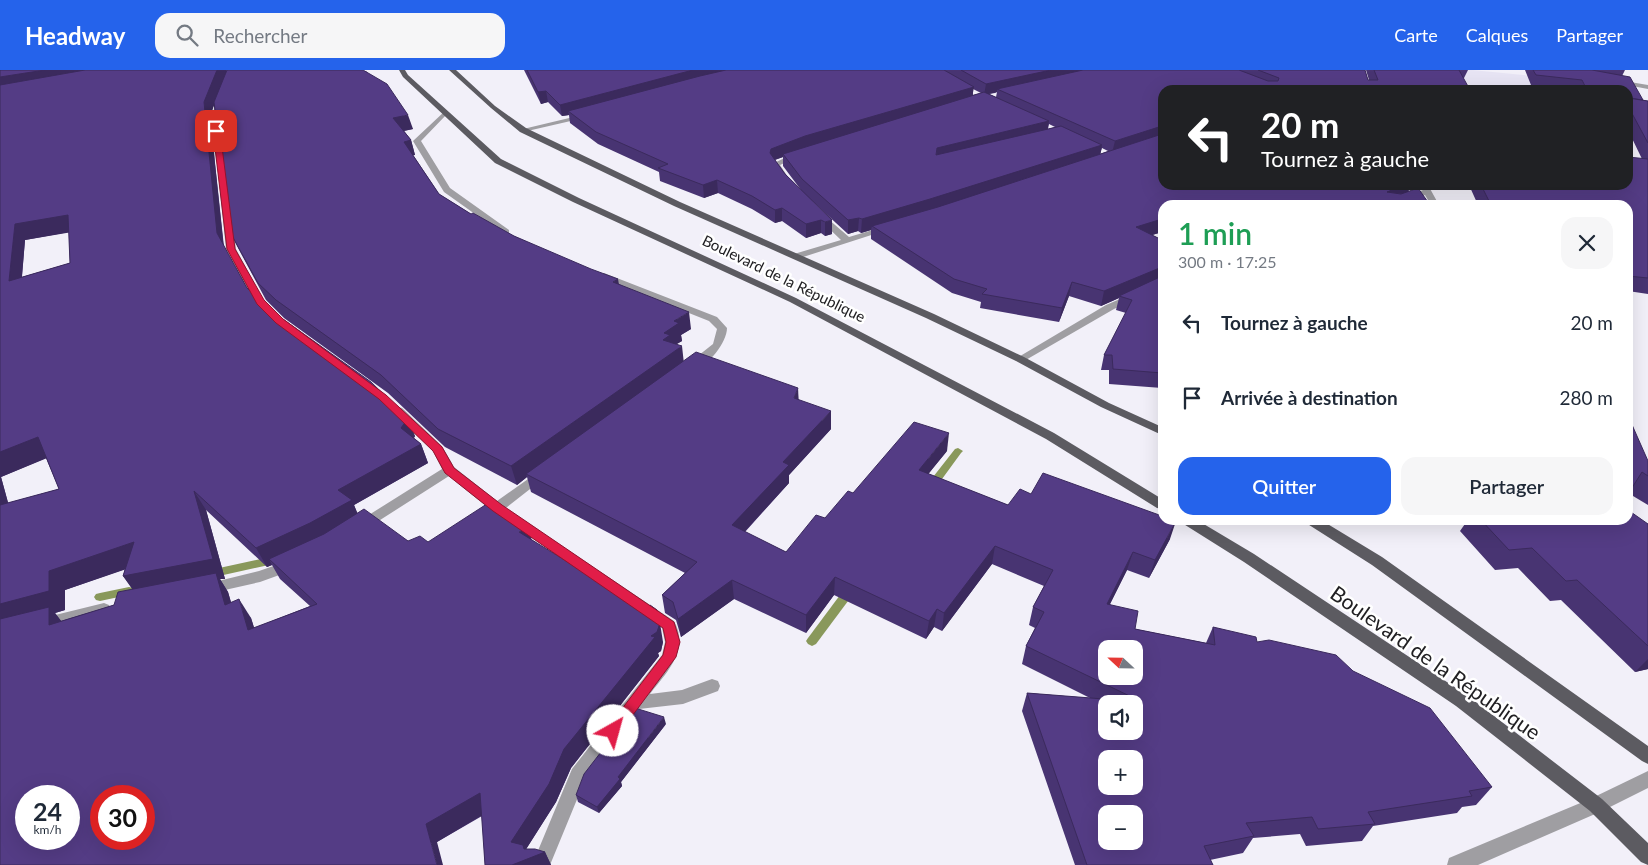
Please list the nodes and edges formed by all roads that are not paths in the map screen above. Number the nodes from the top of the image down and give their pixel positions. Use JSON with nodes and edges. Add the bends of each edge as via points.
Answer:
{"nodes":[{"id":1,"x":232,"y":70,"type":"edge"},
{"id":2,"x":402,"y":70,"type":"edge"},
{"id":3,"x":452,"y":70,"type":"edge"},
{"id":4,"x":1608,"y":81,"type":"edge"},
{"id":5,"x":1648,"y":87,"type":"edge"},
{"id":6,"x":445,"y":113,"type":"junction"},
{"id":7,"x":591,"y":114,"type":"edge"},
{"id":8,"x":523,"y":130,"type":"junction"},
{"id":9,"x":809,"y":152,"type":"edge"},
{"id":10,"x":790,"y":185,"type":"edge"},
{"id":11,"x":1421,"y":190,"type":"edge"},
{"id":12,"x":1398,"y":200,"type":"edge"},
{"id":13,"x":816,"y":211,"type":"edge"},
{"id":14,"x":899,"y":226,"type":"edge"},
{"id":15,"x":517,"y":237,"type":"edge"},
{"id":16,"x":848,"y":241,"type":"junction"},
{"id":17,"x":797,"y":256,"type":"junction"},
{"id":18,"x":598,"y":273,"type":"edge"},
{"id":19,"x":1158,"y":286,"type":"edge"},
{"id":20,"x":279,"y":321,"type":"edge"},
{"id":21,"x":1020,"y":359,"type":"junction"},
{"id":22,"x":683,"y":372,"type":"edge"},
{"id":23,"x":390,"y":403,"type":"edge"},
{"id":24,"x":1158,"y":429,"type":"edge"},
{"id":25,"x":554,"y":466,"type":"edge"},
{"id":26,"x":449,"y":470,"type":"junction"},
{"id":27,"x":1158,"y":503,"type":"edge"},
{"id":28,"x":497,"y":508,"type":"junction"},
{"id":29,"x":1195,"y":525,"type":"edge"},
{"id":30,"x":1320,"y":525,"type":"edge"},
{"id":31,"x":352,"y":532,"type":"edge"},
{"id":32,"x":302,"y":561,"type":"edge"},
{"id":33,"x":194,"y":591,"type":"edge"},
{"id":34,"x":116,"y":607,"type":"edge"},
{"id":35,"x":29,"y":628,"type":"edge"},
{"id":36,"x":712,"y":686,"type":"dead end"},
{"id":37,"x":636,"y":702,"type":"junction"},
{"id":38,"x":1648,"y":756,"type":"edge"},
{"id":39,"x":1648,"y":779,"type":"edge"},
{"id":40,"x":1596,"y":805,"type":"junction"},
{"id":41,"x":1648,"y":856,"type":"edge"},
{"id":42,"x":541,"y":865,"type":"edge"},
{"id":43,"x":1456,"y":865,"type":"edge"}],
"edges":[{"from":1,"to":20,"type":"street","via":[[215,116],[231,249],[260,302]]},
{"from":2,"to":6,"type":"main road","name":"Boulevard de la République"},
{"from":3,"to":8,"type":"main road","name":"Boulevard de la République"},
{"from":4,"to":5,"type":"street"},
{"from":6,"to":15,"type":"street","via":[[417,141],[422,152],[447,190],[500,230]]},
{"from":6,"to":27,"type":"main road","name":"Boulevard de la République","via":[[498,161],[793,300],[1050,436]]},
{"from":7,"to":8,"type":"street"},
{"from":8,"to":17,"type":"main road","name":"Boulevard de la République","via":[[677,204]]},
{"from":9,"to":10,"type":"street","via":[[776,164]]},
{"from":11,"to":12,"type":"street"},
{"from":13,"to":16,"type":"street"},
{"from":14,"to":16,"type":"street"},
{"from":16,"to":17,"type":"street"},
{"from":17,"to":21,"type":"main road","name":"Boulevard de la République"},
{"from":18,"to":22,"type":"street","via":[[713,320],[722,328],[722,339],[715,349]]},
{"from":19,"to":21,"type":"street","via":[[1110,307]]},
{"from":21,"to":24,"type":"main road","name":"Boulevard de la République","via":[[1104,405]]},
{"from":23,"to":26,"type":"street","via":[[438,449]]},
{"from":25,"to":28,"type":"street"},
{"from":26,"to":28,"type":"street"},
{"from":26,"to":31,"type":"street"},
{"from":28,"to":37,"type":"street","via":[[669,626],[673,642],[669,657]]},
{"from":29,"to":40,"type":"main road","name":"Boulevard de la République","via":[[1462,701]]},
{"from":30,"to":38,"type":"main road","via":[[1377,561]]},
{"from":32,"to":33,"type":"street","via":[[243,582]]},
{"from":34,"to":35,"type":"street"},
{"from":36,"to":37,"type":"street","via":[[683,697]]},
{"from":37,"to":42,"type":"street","via":[[578,775]]},
{"from":39,"to":40,"type":"street"},
{"from":40,"to":41,"type":"main road","name":"Boulevard de la République"},
{"from":40,"to":43,"type":"street"}]}
